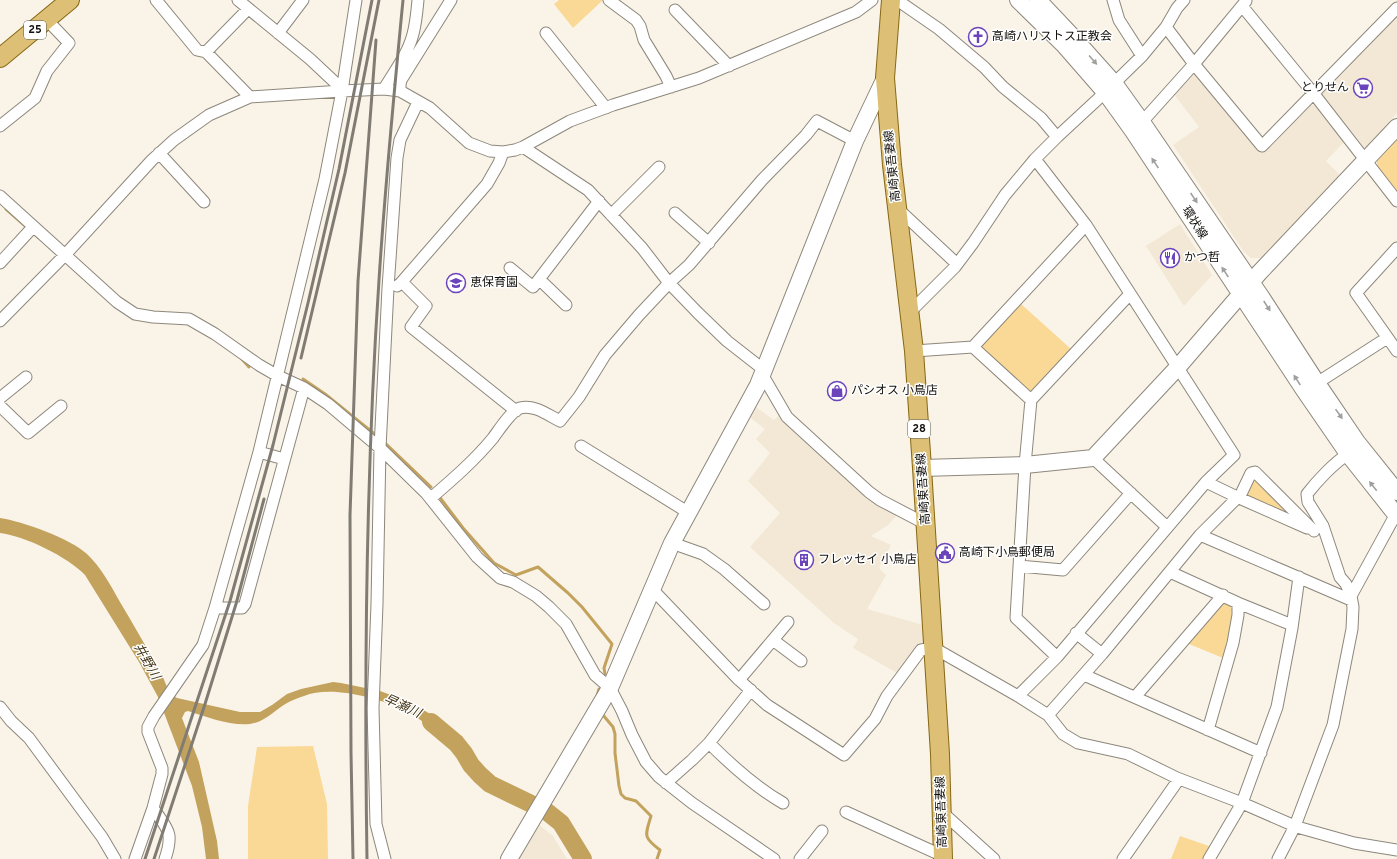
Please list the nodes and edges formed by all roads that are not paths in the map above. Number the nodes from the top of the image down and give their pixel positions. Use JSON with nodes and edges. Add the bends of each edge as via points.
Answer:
{"nodes":[{"id":1,"x":70,"y":0,"type":"edge"},
{"id":2,"x":238,"y":0,"type":"edge"},
{"id":3,"x":303,"y":0,"type":"edge"},
{"id":4,"x":356,"y":0,"type":"edge"},
{"id":5,"x":418,"y":0,"type":"edge"},
{"id":6,"x":451,"y":0,"type":"edge"},
{"id":7,"x":609,"y":0,"type":"edge"},
{"id":8,"x":872,"y":0,"type":"edge"},
{"id":9,"x":891,"y":0,"type":"edge"},
{"id":10,"x":897,"y":0,"type":"edge"},
{"id":11,"x":1018,"y":0,"type":"edge"},
{"id":12,"x":1038,"y":0,"type":"edge"},
{"id":13,"x":1113,"y":0,"type":"edge"},
{"id":14,"x":1184,"y":0,"type":"edge"},
{"id":15,"x":160,"y":2,"type":"edge"},
{"id":16,"x":1245,"y":3,"type":"edge"},
{"id":17,"x":1397,"y":8,"type":"edge"},
{"id":18,"x":248,"y":9,"type":"junction"},
{"id":19,"x":675,"y":10,"type":"dead end"},
{"id":20,"x":47,"y":20,"type":"junction"},
{"id":21,"x":1166,"y":27,"type":"junction"},
{"id":22,"x":278,"y":33,"type":"junction"},
{"id":23,"x":546,"y":33,"type":"dead end"},
{"id":24,"x":206,"y":52,"type":"junction"},
{"id":25,"x":1142,"y":56,"type":"junction"},
{"id":26,"x":0,"y":58,"type":"edge"},
{"id":27,"x":1194,"y":64,"type":"junction"},
{"id":28,"x":729,"y":66,"type":"junction"},
{"id":29,"x":885,"y":78,"type":"junction"},
{"id":30,"x":671,"y":87,"type":"junction"},
{"id":31,"x":1109,"y":88,"type":"junction"},
{"id":32,"x":342,"y":90,"type":"junction"},
{"id":33,"x":384,"y":90,"type":"junction"},
{"id":34,"x":400,"y":92,"type":"junction"},
{"id":35,"x":1314,"y":94,"type":"junction"},
{"id":36,"x":250,"y":97,"type":"junction"},
{"id":37,"x":418,"y":102,"type":"junction"},
{"id":38,"x":606,"y":108,"type":"junction"},
{"id":39,"x":1142,"y":122,"type":"junction"},
{"id":40,"x":0,"y":126,"type":"edge"},
{"id":41,"x":1397,"y":127,"type":"edge"},
{"id":42,"x":1056,"y":137,"type":"junction"},
{"id":43,"x":855,"y":141,"type":"junction"},
{"id":44,"x":523,"y":147,"type":"junction"},
{"id":45,"x":503,"y":152,"type":"junction"},
{"id":46,"x":159,"y":153,"type":"junction"},
{"id":47,"x":1035,"y":159,"type":"junction"},
{"id":48,"x":1366,"y":161,"type":"junction"},
{"id":49,"x":659,"y":167,"type":"dead end"},
{"id":50,"x":0,"y":196,"type":"edge"},
{"id":51,"x":1397,"y":200,"type":"edge"},
{"id":52,"x":599,"y":201,"type":"junction"},
{"id":53,"x":204,"y":202,"type":"dead end"},
{"id":54,"x":897,"y":208,"type":"junction"},
{"id":55,"x":675,"y":214,"type":"dead end"},
{"id":56,"x":611,"y":215,"type":"junction"},
{"id":57,"x":1086,"y":225,"type":"junction"},
{"id":58,"x":33,"y":227,"type":"junction"},
{"id":59,"x":709,"y":243,"type":"junction"},
{"id":60,"x":1397,"y":248,"type":"edge"},
{"id":61,"x":66,"y":255,"type":"junction"},
{"id":62,"x":0,"y":263,"type":"edge"},
{"id":63,"x":958,"y":264,"type":"junction"},
{"id":64,"x":510,"y":268,"type":"dead end"},
{"id":65,"x":539,"y":279,"type":"junction"},
{"id":66,"x":402,"y":282,"type":"junction"},
{"id":67,"x":670,"y":283,"type":"junction"},
{"id":68,"x":1251,"y":283,"type":"junction"},
{"id":69,"x":388,"y":290,"type":"junction"},
{"id":70,"x":1130,"y":294,"type":"junction"},
{"id":71,"x":1241,"y":295,"type":"junction"},
{"id":72,"x":566,"y":305,"type":"dead end"},
{"id":73,"x":910,"y":312,"type":"junction"},
{"id":74,"x":0,"y":321,"type":"edge"},
{"id":75,"x":1387,"y":338,"type":"junction"},
{"id":76,"x":973,"y":347,"type":"junction"},
{"id":77,"x":914,"y":351,"type":"junction"},
{"id":78,"x":1397,"y":351,"type":"edge"},
{"id":79,"x":1178,"y":367,"type":"junction"},
{"id":80,"x":763,"y":372,"type":"junction"},
{"id":81,"x":278,"y":376,"type":"junction"},
{"id":82,"x":26,"y":377,"type":"dead end"},
{"id":83,"x":1317,"y":383,"type":"junction"},
{"id":84,"x":304,"y":388,"type":"junction"},
{"id":85,"x":0,"y":398,"type":"edge"},
{"id":86,"x":1031,"y":400,"type":"junction"},
{"id":87,"x":0,"y":406,"type":"edge"},
{"id":88,"x":61,"y":406,"type":"dead end"},
{"id":89,"x":516,"y":411,"type":"junction"},
{"id":90,"x":581,"y":446,"type":"dead end"},
{"id":91,"x":380,"y":448,"type":"junction"},
{"id":92,"x":259,"y":452,"type":"junction"},
{"id":93,"x":1348,"y":454,"type":"junction"},
{"id":94,"x":1093,"y":458,"type":"junction"},
{"id":95,"x":284,"y":459,"type":"junction"},
{"id":96,"x":1025,"y":465,"type":"junction"},
{"id":97,"x":922,"y":468,"type":"junction"},
{"id":98,"x":1206,"y":482,"type":"junction"},
{"id":99,"x":1397,"y":492,"type":"edge"},
{"id":100,"x":1131,"y":493,"type":"junction"},
{"id":101,"x":1237,"y":497,"type":"junction"},
{"id":102,"x":431,"y":498,"type":"junction"},
{"id":103,"x":689,"y":513,"type":"junction"},
{"id":104,"x":1397,"y":514,"type":"edge"},
{"id":105,"x":926,"y":524,"type":"junction"},
{"id":106,"x":1167,"y":527,"type":"junction"},
{"id":107,"x":1314,"y":531,"type":"junction"},
{"id":108,"x":1200,"y":535,"type":"junction"},
{"id":109,"x":1328,"y":540,"type":"junction"},
{"id":110,"x":672,"y":543,"type":"junction"},
{"id":111,"x":1019,"y":566,"type":"junction"},
{"id":112,"x":1170,"y":572,"type":"junction"},
{"id":113,"x":1299,"y":577,"type":"junction"},
{"id":114,"x":653,"y":590,"type":"junction"},
{"id":115,"x":1223,"y":595,"type":"junction"},
{"id":116,"x":1351,"y":598,"type":"junction"},
{"id":117,"x":1238,"y":603,"type":"junction"},
{"id":118,"x":764,"y":604,"type":"dead end"},
{"id":119,"x":216,"y":608,"type":"junction"},
{"id":120,"x":788,"y":622,"type":"dead end"},
{"id":121,"x":1292,"y":625,"type":"junction"},
{"id":122,"x":1076,"y":633,"type":"junction"},
{"id":123,"x":773,"y":640,"type":"junction"},
{"id":124,"x":934,"y":648,"type":"junction"},
{"id":125,"x":1102,"y":654,"type":"junction"},
{"id":126,"x":1057,"y":657,"type":"junction"},
{"id":127,"x":801,"y":660,"type":"dead end"},
{"id":128,"x":1084,"y":675,"type":"junction"},
{"id":129,"x":739,"y":680,"type":"junction"},
{"id":130,"x":610,"y":688,"type":"junction"},
{"id":131,"x":750,"y":690,"type":"junction"},
{"id":132,"x":1018,"y":696,"type":"junction"},
{"id":133,"x":1135,"y":697,"type":"junction"},
{"id":134,"x":0,"y":707,"type":"edge"},
{"id":135,"x":1048,"y":715,"type":"junction"},
{"id":136,"x":1208,"y":730,"type":"junction"},
{"id":137,"x":709,"y":743,"type":"junction"},
{"id":138,"x":1261,"y":754,"type":"junction"},
{"id":139,"x":1178,"y":779,"type":"junction"},
{"id":140,"x":666,"y":782,"type":"junction"},
{"id":141,"x":783,"y":803,"type":"dead end"},
{"id":142,"x":1242,"y":803,"type":"junction"},
{"id":143,"x":153,"y":808,"type":"junction"},
{"id":144,"x":846,"y":812,"type":"dead end"},
{"id":145,"x":942,"y":812,"type":"junction"},
{"id":146,"x":1295,"y":826,"type":"junction"},
{"id":147,"x":822,"y":831,"type":"dead end"},
{"id":148,"x":1397,"y":850,"type":"edge"},
{"id":149,"x":943,"y":857,"type":"edge"},
{"id":150,"x":115,"y":859,"type":"edge"},
{"id":151,"x":135,"y":859,"type":"edge"},
{"id":152,"x":164,"y":859,"type":"edge"},
{"id":153,"x":385,"y":859,"type":"edge"},
{"id":154,"x":509,"y":859,"type":"edge"},
{"id":155,"x":774,"y":859,"type":"edge"},
{"id":156,"x":800,"y":859,"type":"edge"},
{"id":157,"x":994,"y":859,"type":"edge"},
{"id":158,"x":1123,"y":859,"type":"edge"},
{"id":159,"x":1209,"y":859,"type":"edge"},
{"id":160,"x":1278,"y":859,"type":"edge"}],
"edges":[{"from":1,"to":20,"type":"main road","number":"25"},
{"from":2,"to":18,"type":"street"},
{"from":3,"to":22,"type":"street"},
{"from":4,"to":32,"type":"street"},
{"from":5,"to":33,"type":"street","via":[[411,42]]},
{"from":6,"to":34,"type":"street","via":[[401,80]]},
{"from":7,"to":30,"type":"street","via":[[636,20],[644,40]]},
{"from":8,"to":28,"type":"street","via":[[856,12]]},
{"from":9,"to":29,"type":"main road","name":"高崎東吾妻線","number":"28"},
{"from":10,"to":42,"type":"street","via":[[939,29],[984,67],[1003,87],[1041,118]]},
{"from":11,"to":31,"type":"street","name":"環状線"},
{"from":12,"to":31,"type":"street","name":"環状線","one_way":true,"via":[[1072,36]]},
{"from":13,"to":25,"type":"street","via":[[1119,20]]},
{"from":14,"to":21,"type":"street","via":[[1176,8]]},
{"from":15,"to":24,"type":"street","via":[[197,50]]},
{"from":16,"to":27,"type":"street"},
{"from":16,"to":35,"type":"street"},
{"from":17,"to":35,"type":"street"},
{"from":18,"to":22,"type":"street"},
{"from":18,"to":24,"type":"street"},
{"from":19,"to":28,"type":"street"},
{"from":20,"to":26,"type":"main road","number":"25"},
{"from":20,"to":40,"type":"street","via":[[69,43],[46,71],[35,98]]},
{"from":21,"to":25,"type":"street"},
{"from":21,"to":27,"type":"street"},
{"from":22,"to":32,"type":"street"},
{"from":23,"to":38,"type":"street"},
{"from":24,"to":36,"type":"street"},
{"from":25,"to":31,"type":"street"},
{"from":27,"to":35,"type":"street","via":[[1262,146]]},
{"from":27,"to":39,"type":"street"},
{"from":28,"to":30,"type":"street"},
{"from":29,"to":43,"type":"street"},
{"from":29,"to":54,"type":"main road","name":"高崎東吾妻線","number":"28"},
{"from":30,"to":38,"type":"street"},
{"from":31,"to":39,"type":"street","name":"環状線"},
{"from":31,"to":42,"type":"street"},
{"from":71,"to":31,"type":"street","name":"環状線","one_way":true,"via":[[1133,131]]},
{"from":32,"to":33,"type":"street"},
{"from":32,"to":36,"type":"street"},
{"from":32,"to":81,"type":"street","via":[[325,179]]},
{"from":33,"to":34,"type":"street"},
{"from":34,"to":37,"type":"street"},
{"from":35,"to":48,"type":"street"},
{"from":36,"to":46,"type":"street","via":[[209,115]]},
{"from":37,"to":45,"type":"street","via":[[435,112],[470,143],[490,151]]},
{"from":37,"to":69,"type":"street","via":[[400,140],[397,158]]},
{"from":38,"to":44,"type":"street","via":[[570,121]]},
{"from":39,"to":68,"type":"street","name":"環状線","one_way":true},
{"from":41,"to":48,"type":"street"},
{"from":42,"to":47,"type":"street"},
{"from":43,"to":59,"type":"street","via":[[816,121]]},
{"from":43,"to":80,"type":"street"},
{"from":44,"to":45,"type":"street"},
{"from":44,"to":52,"type":"street","via":[[588,190]]},
{"from":45,"to":66,"type":"street","via":[[487,184]]},
{"from":46,"to":53,"type":"street"},
{"from":46,"to":61,"type":"street"},
{"from":47,"to":57,"type":"street"},
{"from":47,"to":63,"type":"street","via":[[1005,194]]},
{"from":48,"to":51,"type":"street"},
{"from":48,"to":68,"type":"street"},
{"from":49,"to":56,"type":"street"},
{"from":50,"to":58,"type":"street"},
{"from":52,"to":56,"type":"street"},
{"from":52,"to":65,"type":"street"},
{"from":54,"to":63,"type":"street"},
{"from":54,"to":73,"type":"main road","name":"高崎東吾妻線","number":"28"},
{"from":55,"to":59,"type":"street"},
{"from":56,"to":67,"type":"street"},
{"from":57,"to":70,"type":"street"},
{"from":57,"to":76,"type":"street"},
{"from":58,"to":61,"type":"street"},
{"from":58,"to":62,"type":"street"},
{"from":59,"to":67,"type":"street"},
{"from":60,"to":75,"type":"street","via":[[1356,293]]},
{"from":61,"to":74,"type":"street"},
{"from":61,"to":81,"type":"street","via":[[117,302],[135,314],[189,319]]},
{"from":63,"to":73,"type":"street"},
{"from":64,"to":65,"type":"street","via":[[533,287]]},
{"from":65,"to":72,"type":"street"},
{"from":66,"to":69,"type":"street"},
{"from":66,"to":89,"type":"street","via":[[426,306],[411,327]]},
{"from":67,"to":80,"type":"street","via":[[727,341]]},
{"from":67,"to":89,"type":"street","via":[[605,355],[579,397],[560,421],[538,409],[528,407]]},
{"from":68,"to":71,"type":"street"},
{"from":68,"to":83,"type":"street","name":"環状線","one_way":true},
{"from":69,"to":91,"type":"street"},
{"from":70,"to":79,"type":"street"},
{"from":70,"to":86,"type":"street"},
{"from":71,"to":79,"type":"street"},
{"from":93,"to":71,"type":"street","name":"環状線","one_way":true},
{"from":73,"to":77,"type":"main road","name":"高崎東吾妻線","number":"28"},
{"from":75,"to":78,"type":"street"},
{"from":75,"to":83,"type":"street"},
{"from":76,"to":77,"type":"street"},
{"from":76,"to":86,"type":"street"},
{"from":77,"to":97,"type":"main road","name":"高崎東吾妻線","number":"28"},
{"from":79,"to":94,"type":"street"},
{"from":79,"to":98,"type":"street","via":[[1234,455]]},
{"from":80,"to":103,"type":"street"},
{"from":80,"to":105,"type":"street","via":[[787,417],[869,492]]},
{"from":81,"to":84,"type":"street"},
{"from":81,"to":92,"type":"street"},
{"from":82,"to":85,"type":"street"},
{"from":83,"to":99,"type":"street","name":"環状線","one_way":true},
{"from":84,"to":91,"type":"street","via":[[328,404]]},
{"from":84,"to":95,"type":"street"},
{"from":86,"to":96,"type":"street"},
{"from":87,"to":88,"type":"street","via":[[28,433]]},
{"from":89,"to":102,"type":"street","via":[[482,452]]},
{"from":90,"to":103,"type":"street"},
{"from":91,"to":102,"type":"street"},
{"from":91,"to":153,"type":"street","via":[[374,704],[376,824]]},
{"from":92,"to":95,"type":"street"},
{"from":92,"to":119,"type":"street"},
{"from":104,"to":93,"type":"street","name":"環状線","one_way":true},
{"from":93,"to":109,"type":"street","via":[[1307,494],[1308,502],[1323,526]]},
{"from":94,"to":96,"type":"street"},
{"from":94,"to":100,"type":"street"},
{"from":95,"to":119,"type":"street","via":[[245,604],[242,608]]},
{"from":96,"to":97,"type":"street"},
{"from":96,"to":111,"type":"street"},
{"from":97,"to":105,"type":"main road","name":"高崎東吾妻線","number":"28"},
{"from":98,"to":101,"type":"street"},
{"from":98,"to":106,"type":"street"},
{"from":100,"to":106,"type":"street"},
{"from":100,"to":111,"type":"street","via":[[1063,570]]},
{"from":101,"to":107,"type":"street"},
{"from":101,"to":107,"type":"street","via":[[1254,472]]},
{"from":101,"to":108,"type":"street"},
{"from":102,"to":130,"type":"street","via":[[477,557],[500,578],[513,582],[536,596],[566,624],[594,675]]},
{"from":103,"to":110,"type":"street"},
{"from":104,"to":116,"type":"street"},
{"from":105,"to":124,"type":"main road","name":"高崎東吾妻線","number":"28"},
{"from":106,"to":122,"type":"street"},
{"from":107,"to":109,"type":"street"},
{"from":108,"to":112,"type":"street"},
{"from":108,"to":113,"type":"street"},
{"from":109,"to":116,"type":"street","via":[[1340,577],[1346,584]]},
{"from":110,"to":114,"type":"street"},
{"from":110,"to":118,"type":"street","via":[[703,554]]},
{"from":111,"to":126,"type":"street","via":[[1016,618]]},
{"from":112,"to":115,"type":"street"},
{"from":112,"to":125,"type":"street"},
{"from":113,"to":116,"type":"street"},
{"from":113,"to":121,"type":"street"},
{"from":114,"to":129,"type":"street"},
{"from":114,"to":130,"type":"street"},
{"from":115,"to":117,"type":"street"},
{"from":115,"to":133,"type":"street"},
{"from":116,"to":146,"type":"street","via":[[1352,629],[1333,725]]},
{"from":117,"to":121,"type":"street"},
{"from":117,"to":136,"type":"street","via":[[1232,643]]},
{"from":119,"to":143,"type":"street","via":[[203,645],[148,727],[162,768]]},
{"from":120,"to":123,"type":"street"},
{"from":121,"to":138,"type":"street","via":[[1277,707]]},
{"from":122,"to":125,"type":"street"},
{"from":122,"to":126,"type":"street"},
{"from":123,"to":127,"type":"street"},
{"from":123,"to":129,"type":"street"},
{"from":124,"to":131,"type":"street","via":[[922,650],[887,696],[875,719],[844,755],[767,705]]},
{"from":124,"to":132,"type":"street"},
{"from":124,"to":145,"type":"main road","name":"高崎東吾妻線","number":"28"},
{"from":125,"to":128,"type":"street"},
{"from":126,"to":132,"type":"street"},
{"from":128,"to":133,"type":"street"},
{"from":128,"to":135,"type":"street"},
{"from":129,"to":131,"type":"street"},
{"from":130,"to":140,"type":"street","via":[[646,762]]},
{"from":130,"to":154,"type":"street"},
{"from":131,"to":137,"type":"street"},
{"from":132,"to":135,"type":"street"},
{"from":133,"to":136,"type":"street"},
{"from":134,"to":150,"type":"street","via":[[29,738],[102,837]]},
{"from":135,"to":139,"type":"street","via":[[1063,734],[1078,743],[1128,754]]},
{"from":136,"to":138,"type":"street"},
{"from":137,"to":140,"type":"street"},
{"from":137,"to":141,"type":"street","via":[[763,792]]},
{"from":138,"to":142,"type":"street"},
{"from":139,"to":142,"type":"street"},
{"from":139,"to":158,"type":"street"},
{"from":140,"to":155,"type":"street","via":[[692,803]]},
{"from":142,"to":146,"type":"street"},
{"from":142,"to":159,"type":"street"},
{"from":143,"to":151,"type":"street"},
{"from":143,"to":152,"type":"street","via":[[169,831],[169,843]]},
{"from":144,"to":149,"type":"street"},
{"from":145,"to":149,"type":"main road","name":"高崎東吾妻線","number":"28"},
{"from":145,"to":157,"type":"street"},
{"from":146,"to":148,"type":"street","via":[[1354,843]]},
{"from":146,"to":160,"type":"street"},
{"from":147,"to":156,"type":"street"}]}
